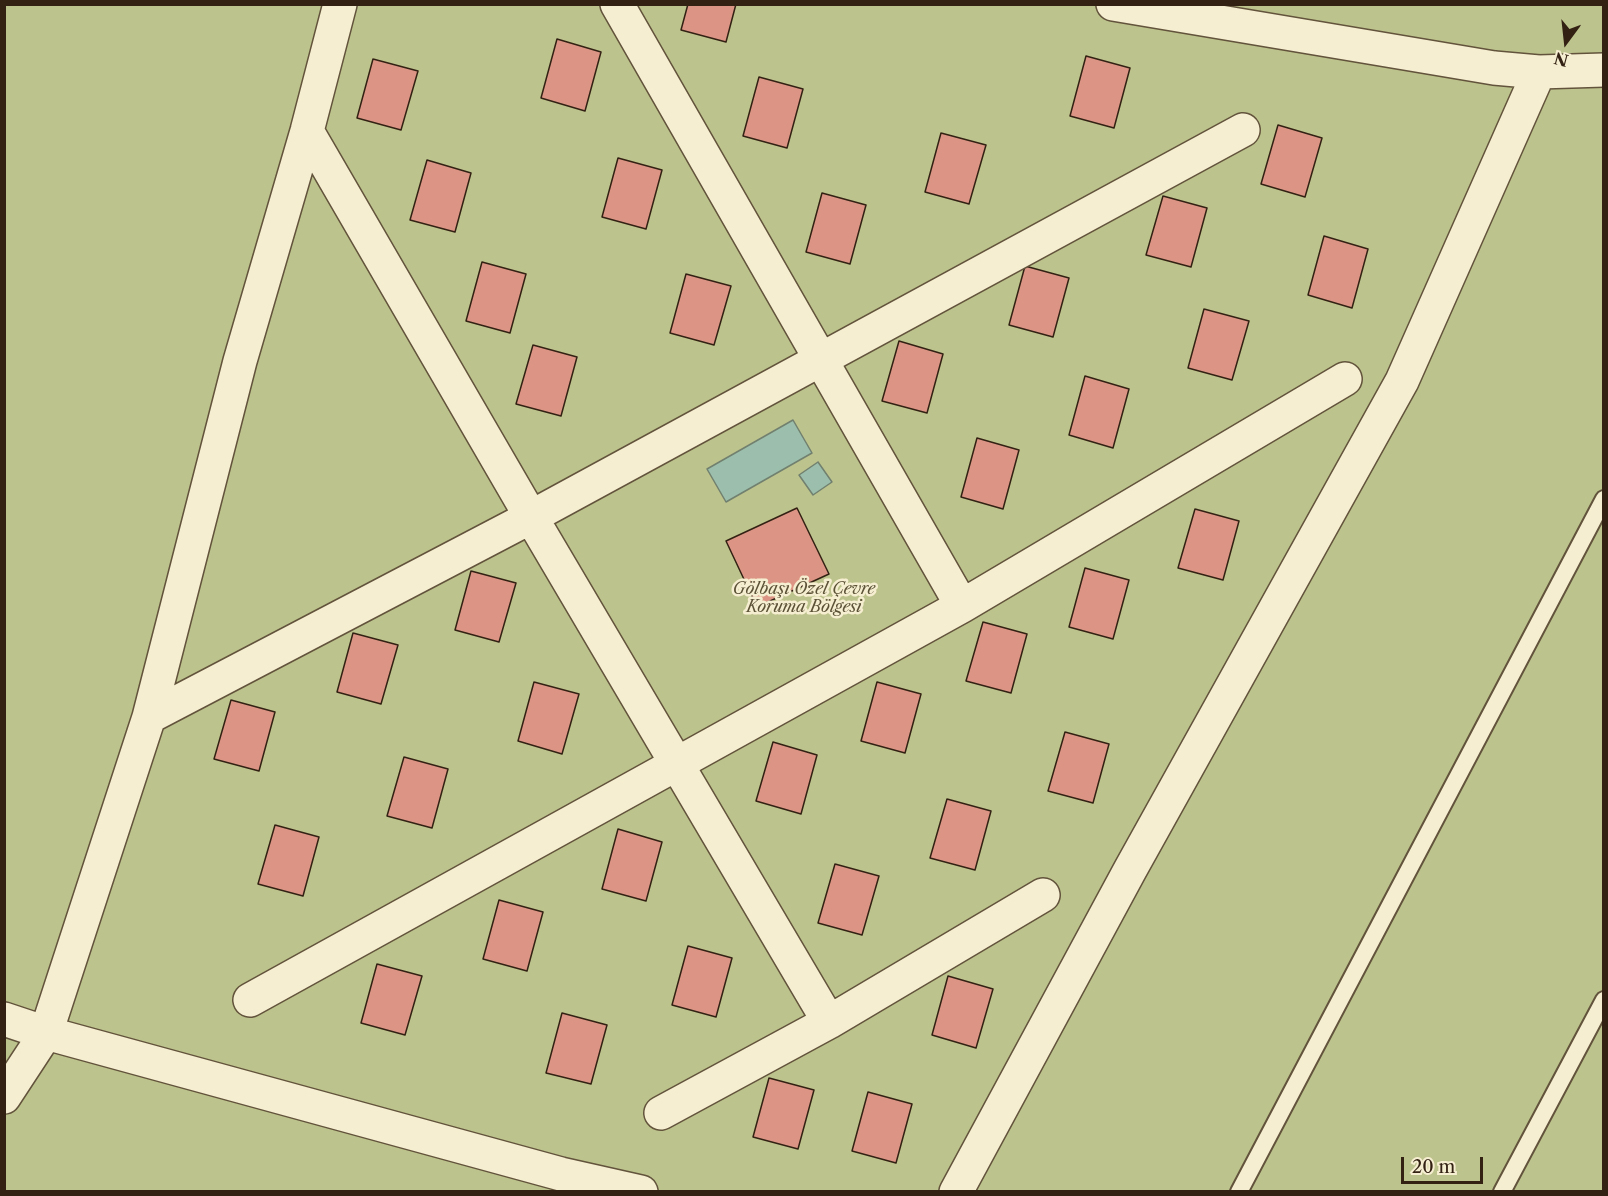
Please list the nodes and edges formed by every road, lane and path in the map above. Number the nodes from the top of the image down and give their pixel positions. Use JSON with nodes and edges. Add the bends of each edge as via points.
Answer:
{"nodes":[{"id":1,"x":340,"y":4,"type":"edge"},
{"id":2,"x":617,"y":4,"type":"edge"},
{"id":3,"x":1113,"y":4,"type":"edge"},
{"id":4,"x":1604,"y":70,"type":"edge"},
{"id":5,"x":1539,"y":72,"type":"junction"},
{"id":6,"x":1243,"y":130,"type":"dead end"},
{"id":7,"x":307,"y":131,"type":"junction"},
{"id":8,"x":820,"y":359,"type":"junction"},
{"id":9,"x":1345,"y":379,"type":"dead end"},
{"id":10,"x":1604,"y":499,"type":"edge"},
{"id":11,"x":531,"y":517,"type":"junction"},
{"id":12,"x":962,"y":606,"type":"junction"},
{"id":13,"x":149,"y":717,"type":"junction"},
{"id":14,"x":676,"y":764,"type":"junction"},
{"id":15,"x":1043,"y":895,"type":"dead end"},
{"id":16,"x":250,"y":1000,"type":"dead end"},
{"id":17,"x":1604,"y":1000,"type":"edge"},
{"id":18,"x":4,"y":1018,"type":"edge"},
{"id":19,"x":830,"y":1022,"type":"junction"},
{"id":20,"x":46,"y":1033,"type":"junction"},
{"id":21,"x":4,"y":1097,"type":"edge"},
{"id":22,"x":661,"y":1113,"type":"dead end"},
{"id":23,"x":641,"y":1191,"type":"edge"},
{"id":24,"x":956,"y":1191,"type":"edge"},
{"id":25,"x":1239,"y":1191,"type":"edge"},
{"id":26,"x":1502,"y":1191,"type":"edge"}],
"edges":[{"from":1,"to":7,"type":"street"},
{"from":2,"to":8,"type":"street"},
{"from":3,"to":5,"type":"street","via":[[1494,68]]},
{"from":4,"to":5,"type":"street"},
{"from":5,"to":24,"type":"street","via":[[1402,381]]},
{"from":6,"to":8,"type":"street"},
{"from":7,"to":11,"type":"street"},
{"from":7,"to":13,"type":"street","via":[[240,361]]},
{"from":8,"to":11,"type":"street"},
{"from":8,"to":12,"type":"street"},
{"from":9,"to":12,"type":"street"},
{"from":10,"to":25,"type":"lane"},
{"from":11,"to":13,"type":"street"},
{"from":11,"to":14,"type":"street"},
{"from":12,"to":14,"type":"street"},
{"from":13,"to":20,"type":"street"},
{"from":14,"to":16,"type":"street"},
{"from":14,"to":19,"type":"street"},
{"from":15,"to":19,"type":"street"},
{"from":17,"to":26,"type":"lane"},
{"from":18,"to":20,"type":"street"},
{"from":19,"to":22,"type":"street"},
{"from":20,"to":21,"type":"street"},
{"from":20,"to":23,"type":"street","via":[[561,1174]]}]}
